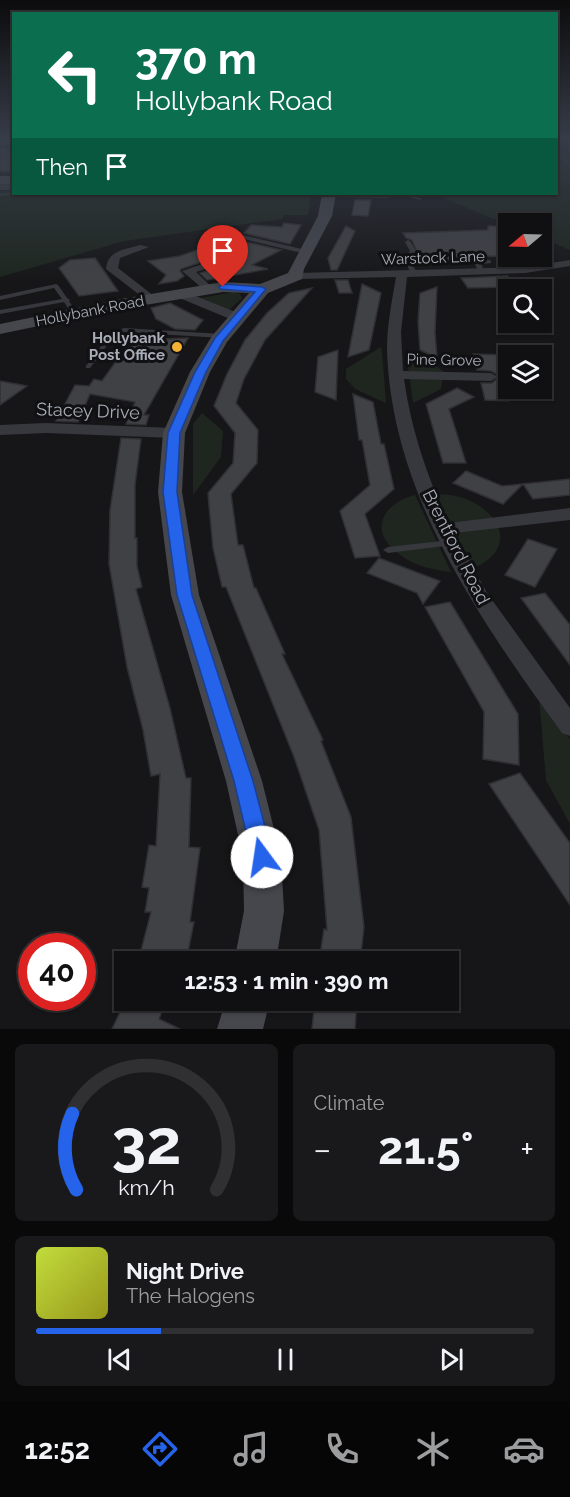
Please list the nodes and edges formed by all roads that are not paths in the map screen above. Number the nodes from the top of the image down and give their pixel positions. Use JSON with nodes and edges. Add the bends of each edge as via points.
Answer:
{"nodes":[{"id":1,"x":329,"y":195,"type":"edge"},
{"id":2,"x":398,"y":195,"type":"edge"},
{"id":3,"x":406,"y":195,"type":"edge"},
{"id":4,"x":420,"y":199,"type":"dead end"},
{"id":5,"x":225,"y":233,"type":"dead end"},
{"id":6,"x":408,"y":242,"type":"dead end"},
{"id":7,"x":144,"y":247,"type":"dead end"},
{"id":8,"x":99,"y":252,"type":"dead end"},
{"id":9,"x":306,"y":252,"type":"junction"},
{"id":10,"x":116,"y":256,"type":"junction"},
{"id":11,"x":214,"y":263,"type":"dead end"},
{"id":12,"x":570,"y":263,"type":"edge"},
{"id":13,"x":552,"y":266,"type":"edge"},
{"id":14,"x":498,"y":267,"type":"edge"},
{"id":15,"x":549,"y":267,"type":"edge"},
{"id":16,"x":570,"y":273,"type":"edge"},
{"id":17,"x":408,"y":274,"type":"junction"},
{"id":18,"x":296,"y":276,"type":"junction"},
{"id":19,"x":262,"y":289,"type":"junction"},
{"id":20,"x":209,"y":290,"type":"junction"},
{"id":21,"x":181,"y":294,"type":"junction"},
{"id":22,"x":0,"y":298,"type":"edge"},
{"id":23,"x":150,"y":299,"type":"junction"},
{"id":24,"x":70,"y":306,"type":"junction"},
{"id":25,"x":0,"y":312,"type":"edge"},
{"id":26,"x":230,"y":327,"type":"junction"},
{"id":27,"x":0,"y":329,"type":"edge"},
{"id":28,"x":88,"y":367,"type":"dead end"},
{"id":29,"x":397,"y":375,"type":"junction"},
{"id":30,"x":491,"y":377,"type":"dead end"},
{"id":31,"x":0,"y":430,"type":"edge"},
{"id":32,"x":174,"y":433,"type":"junction"},
{"id":33,"x":570,"y":514,"type":"edge"},
{"id":34,"x":446,"y":536,"type":"junction"},
{"id":35,"x":388,"y":550,"type":"dead end"},
{"id":36,"x":570,"y":726,"type":"edge"},
{"id":37,"x":257,"y":951,"type":"edge"},
{"id":38,"x":245,"y":1011,"type":"edge"},
{"id":39,"x":240,"y":1029,"type":"edge"}],
"edges":[{"from":1,"to":2,"type":"lane"},
{"from":1,"to":9,"type":"street","via":[[325,216]]},
{"from":3,"to":4,"type":"lane"},
{"from":5,"to":9,"type":"lane"},
{"from":6,"to":17,"type":"lane","via":[[413,251],[407,258]]},
{"from":7,"to":10,"type":"street"},
{"from":8,"to":10,"type":"street"},
{"from":9,"to":18,"type":"street"},
{"from":10,"to":23,"type":"street","via":[[112,268]]},
{"from":11,"to":20,"type":"street","via":[[188,271]]},
{"from":12,"to":13,"type":"street","name":"Warstock Lane"},
{"from":14,"to":17,"type":"street","name":"Warstock Lane"},
{"from":15,"to":16,"type":"street"},
{"from":17,"to":18,"type":"street","name":"Warstock Lane"},
{"from":17,"to":29,"type":"street","name":"Brentford Road","via":[[394,338]]},
{"from":18,"to":19,"type":"street"},
{"from":19,"to":20,"type":"street","name":"Hollybank Road","via":[[236,286]]},
{"from":19,"to":26,"type":"street"},
{"from":20,"to":21,"type":"street","name":"Hollybank Road"},
{"from":21,"to":23,"type":"street","name":"Hollybank Road"},
{"from":21,"to":26,"type":"street"},
{"from":22,"to":24,"type":"lane","via":[[56,286]]},
{"from":23,"to":24,"type":"street","name":"Hollybank Road"},
{"from":24,"to":25,"type":"lane"},
{"from":24,"to":27,"type":"street","name":"Hollybank Road"},
{"from":26,"to":28,"type":"lane","via":[[124,330],[113,334]]},
{"from":26,"to":32,"type":"street","via":[[200,372]]},
{"from":29,"to":30,"type":"street","name":"Pine Grove"},
{"from":29,"to":34,"type":"street","name":"Brentford Road","via":[[409,438],[426,494]]},
{"from":31,"to":32,"type":"street","name":"Stacey Drive"},
{"from":32,"to":37,"type":"street","via":[[170,492],[184,595],[244,781],[262,857],[264,911]]},
{"from":33,"to":34,"type":"street"},
{"from":34,"to":35,"type":"lane"},
{"from":34,"to":36,"type":"street","name":"Brentford Road","via":[[505,639]]},
{"from":38,"to":39,"type":"street"}]}
